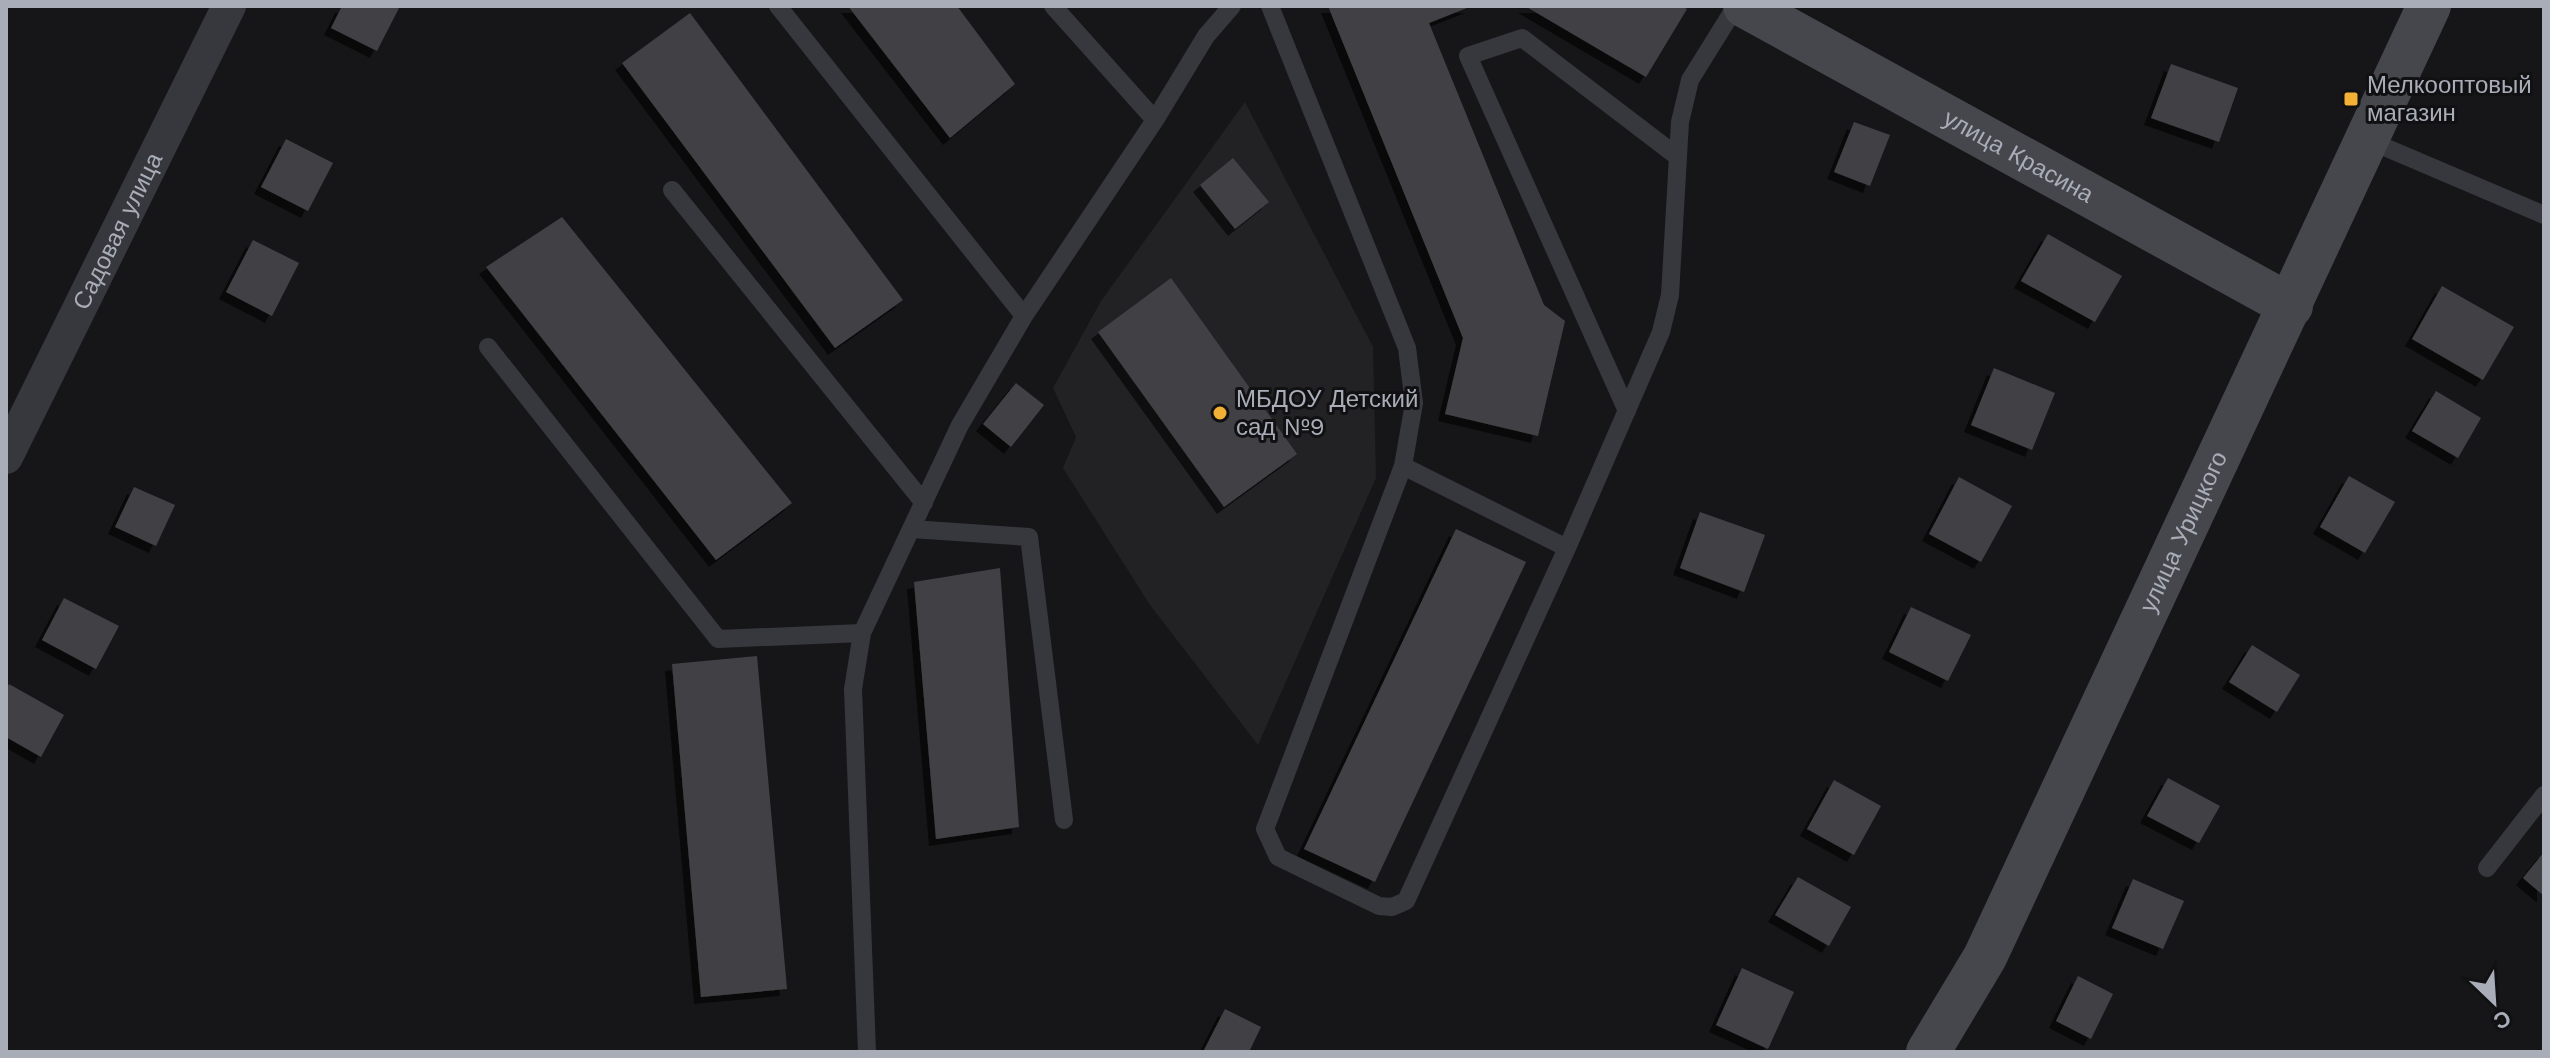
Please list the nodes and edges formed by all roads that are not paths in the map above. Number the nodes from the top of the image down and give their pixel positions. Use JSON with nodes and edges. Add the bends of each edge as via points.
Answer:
{"nodes":[{"id":1,"x":229,"y":6,"type":"edge"},
{"id":2,"x":778,"y":6,"type":"edge"},
{"id":3,"x":1053,"y":6,"type":"edge"},
{"id":4,"x":1232,"y":6,"type":"edge"},
{"id":5,"x":1270,"y":6,"type":"edge"},
{"id":6,"x":1736,"y":6,"type":"edge"},
{"id":7,"x":1745,"y":6,"type":"edge"},
{"id":8,"x":2429,"y":6,"type":"edge"},
{"id":9,"x":1155,"y":120,"type":"junction"},
{"id":10,"x":2368,"y":140,"type":"junction"},
{"id":11,"x":1678,"y":157,"type":"junction"},
{"id":12,"x":672,"y":190,"type":"dead end"},
{"id":13,"x":2544,"y":215,"type":"edge"},
{"id":14,"x":2291,"y":306,"type":"junction"},
{"id":15,"x":1024,"y":316,"type":"junction"},
{"id":16,"x":488,"y":347,"type":"dead end"},
{"id":17,"x":1627,"y":411,"type":"junction"},
{"id":18,"x":6,"y":457,"type":"edge"},
{"id":19,"x":1403,"y":466,"type":"junction"},
{"id":20,"x":924,"y":503,"type":"junction"},
{"id":21,"x":912,"y":529,"type":"junction"},
{"id":22,"x":1567,"y":548,"type":"junction"},
{"id":23,"x":862,"y":633,"type":"junction"},
{"id":24,"x":2544,"y":795,"type":"edge"},
{"id":25,"x":1064,"y":820,"type":"dead end"},
{"id":26,"x":2487,"y":868,"type":"dead end"},
{"id":27,"x":867,"y":1052,"type":"edge"},
{"id":28,"x":1928,"y":1052,"type":"edge"}],
"edges":[{"from":1,"to":18,"type":"street","name":"Садовая улица"},
{"from":2,"to":15,"type":"lane"},
{"from":3,"to":9,"type":"lane"},
{"from":4,"to":9,"type":"lane","via":[[1206,36]]},
{"from":5,"to":19,"type":"lane","via":[[1407,348],[1414,403]]},
{"from":6,"to":11,"type":"lane","via":[[1690,80]]},
{"from":7,"to":14,"type":"main road","name":"улица Красина"},
{"from":8,"to":10,"type":"main road","name":"улица Урицкого"},
{"from":9,"to":15,"type":"lane"},
{"from":10,"to":13,"type":"lane"},
{"from":10,"to":14,"type":"main road","name":"улица Урицкого"},
{"from":11,"to":17,"type":"lane","via":[[1670,295],[1661,332]]},
{"from":11,"to":17,"type":"lane","via":[[1522,38],[1468,56]]},
{"from":12,"to":20,"type":"lane"},
{"from":14,"to":28,"type":"main road","name":"улица Урицкого","via":[[1985,957]]},
{"from":15,"to":20,"type":"lane","via":[[960,425]]},
{"from":16,"to":23,"type":"lane","via":[[718,639]]},
{"from":17,"to":22,"type":"lane"},
{"from":19,"to":22,"type":"lane"},
{"from":19,"to":22,"type":"lane","via":[[1265,829],[1278,857],[1379,906],[1406,901]]},
{"from":20,"to":21,"type":"lane"},
{"from":21,"to":23,"type":"lane"},
{"from":21,"to":25,"type":"lane","via":[[1029,537]]},
{"from":23,"to":27,"type":"lane","via":[[853,689]]},
{"from":24,"to":26,"type":"lane"}]}
